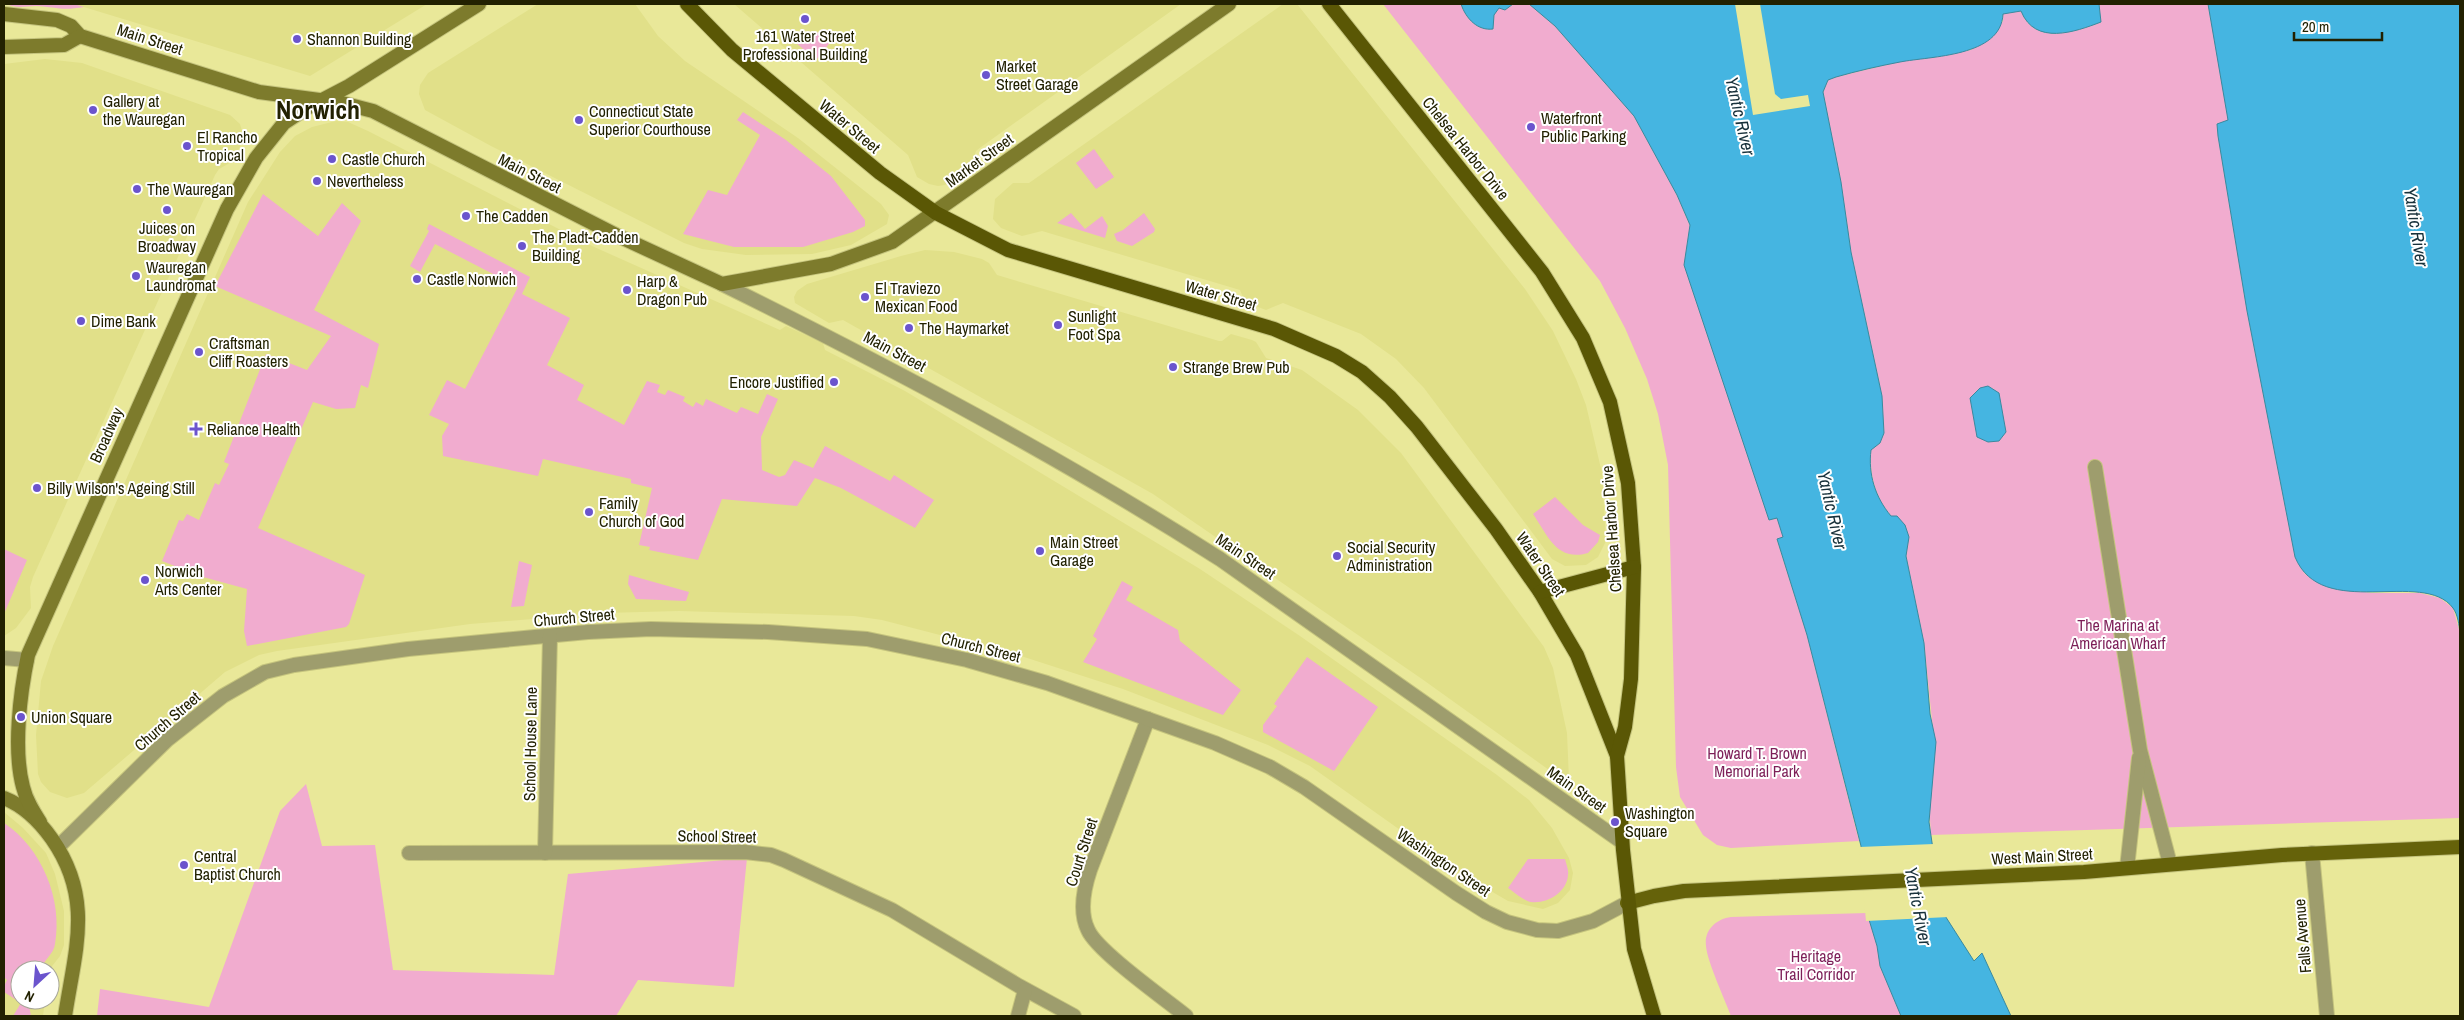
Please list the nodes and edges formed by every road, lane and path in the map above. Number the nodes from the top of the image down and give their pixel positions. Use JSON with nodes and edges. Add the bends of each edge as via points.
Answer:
{"nodes":[{"id":1,"x":479,"y":4,"type":"edge"},
{"id":2,"x":687,"y":4,"type":"edge"},
{"id":3,"x":1229,"y":4,"type":"edge"},
{"id":4,"x":1329,"y":4,"type":"edge"},
{"id":5,"x":6,"y":14,"type":"edge"},
{"id":6,"x":80,"y":36,"type":"junction"},
{"id":7,"x":4,"y":47,"type":"edge"},
{"id":8,"x":322,"y":100,"type":"junction"},
{"id":9,"x":936,"y":213,"type":"junction"},
{"id":10,"x":722,"y":284,"type":"junction"},
{"id":11,"x":2095,"y":467,"type":"dead end"},
{"id":12,"x":1634,"y":567,"type":"junction"},
{"id":13,"x":1540,"y":592,"type":"junction"},
{"id":14,"x":550,"y":636,"type":"junction"},
{"id":15,"x":4,"y":658,"type":"edge"},
{"id":16,"x":27,"y":660,"type":"junction"},
{"id":17,"x":1148,"y":719,"type":"junction"},
{"id":18,"x":2140,"y":750,"type":"junction"},
{"id":19,"x":1617,"y":756,"type":"junction"},
{"id":20,"x":4,"y":798,"type":"edge"},
{"id":21,"x":40,"y":822,"type":"junction"},
{"id":22,"x":1622,"y":842,"type":"junction"},
{"id":23,"x":58,"y":847,"type":"junction"},
{"id":24,"x":2460,"y":847,"type":"edge"},
{"id":25,"x":545,"y":853,"type":"junction"},
{"id":26,"x":409,"y":854,"type":"dead end"},
{"id":27,"x":2312,"y":854,"type":"junction"},
{"id":28,"x":2170,"y":864,"type":"junction"},
{"id":29,"x":2127,"y":868,"type":"junction"},
{"id":30,"x":1627,"y":904,"type":"junction"},
{"id":31,"x":1025,"y":990,"type":"junction"},
{"id":32,"x":65,"y":1016,"type":"edge"},
{"id":33,"x":1018,"y":1016,"type":"edge"},
{"id":34,"x":1074,"y":1016,"type":"edge"},
{"id":35,"x":1186,"y":1016,"type":"edge"},
{"id":36,"x":1654,"y":1016,"type":"edge"},
{"id":37,"x":2327,"y":1016,"type":"edge"}],
"edges":[{"from":1,"to":8,"type":"main road","name":"Broadway"},
{"from":2,"to":9,"type":"highway","name":"Water Street","via":[[732,50],[880,173]]},
{"from":3,"to":9,"type":"main road","name":"Market Street"},
{"from":4,"to":12,"type":"highway","name":"Chelsea Harbor Drive","via":[[1532,258],[1584,338],[1603,381],[1621,442]]},
{"from":5,"to":6,"type":"main road","name":"Main Street","via":[[62,22]]},
{"from":6,"to":7,"type":"main road","via":[[64,45]]},
{"from":6,"to":8,"type":"main road","name":"Main Street","via":[[259,92]]},
{"from":8,"to":10,"type":"main road","name":"Main Street","via":[[358,106],[383,115],[616,235]]},
{"from":8,"to":16,"type":"main road","name":"Broadway","via":[[290,119],[271,137],[227,209]]},
{"from":9,"to":10,"type":"main road","name":"Market Street","via":[[892,242],[856,257],[806,270]]},
{"from":9,"to":13,"type":"highway","name":"Water Street","via":[[1017,253],[1260,324],[1346,361],[1376,384],[1417,427]]},
{"from":10,"to":22,"type":"street","name":"Main Street","via":[[900,374],[1162,522]]},
{"from":11,"to":18,"type":"street"},
{"from":12,"to":13,"type":"highway"},
{"from":12,"to":19,"type":"highway","name":"Chelsea Harbor Drive","via":[[1631,679],[1627,716]]},
{"from":13,"to":19,"type":"highway","name":"Water Street","via":[[1577,655]]},
{"from":14,"to":17,"type":"street","name":"Church Street","via":[[651,629],[868,639],[1006,671]]},
{"from":14,"to":23,"type":"street","name":"Church Street","via":[[294,664],[265,672],[223,696],[167,740]]},
{"from":14,"to":25,"type":"street","name":"School House Lane"},
{"from":15,"to":16,"type":"street"},
{"from":16,"to":21,"type":"main road","name":"Broadway","via":[[20,722],[21,775],[25,794]]},
{"from":17,"to":30,"type":"street","name":"Washington Street","via":[[1270,767],[1312,792],[1468,901],[1507,922],[1536,930],[1558,931],[1592,921]]},
{"from":17,"to":35,"type":"street","name":"Court Street","via":[[1090,870],[1084,914],[1088,931],[1097,944]]},
{"from":18,"to":28,"type":"street"},
{"from":18,"to":29,"type":"street"},
{"from":19,"to":22,"type":"highway","name":"Chelsea Harbor Drive"},
{"from":20,"to":21,"type":"main road"},
{"from":21,"to":23,"type":"main road"},
{"from":22,"to":30,"type":"highway","name":"Chelsea Harbor Drive"},
{"from":23,"to":32,"type":"main road","via":[[74,878],[78,902],[77,933]]},
{"from":24,"to":27,"type":"main road","name":"West Main Street"},
{"from":25,"to":26,"type":"street","name":"School Street"},
{"from":25,"to":31,"type":"street","name":"School Street","via":[[745,852],[771,856],[892,910]]},
{"from":27,"to":28,"type":"main road","name":"West Main Street"},
{"from":27,"to":37,"type":"street","name":"Falls Avenue"},
{"from":28,"to":29,"type":"main road","name":"West Main Street"},
{"from":29,"to":30,"type":"main road","name":"West Main Street","via":[[1684,891]]},
{"from":30,"to":36,"type":"highway","via":[[1638,966]]},
{"from":31,"to":33,"type":"street"},
{"from":31,"to":34,"type":"street","name":"School Street"}]}
